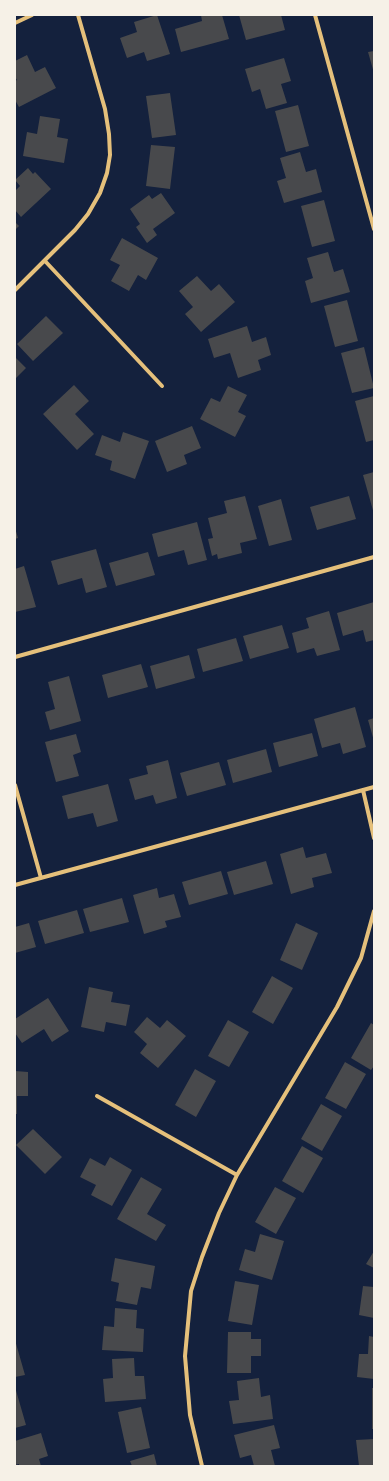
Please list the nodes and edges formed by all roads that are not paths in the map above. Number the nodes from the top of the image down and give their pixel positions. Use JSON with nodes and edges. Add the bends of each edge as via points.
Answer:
{"nodes":[{"id":1,"x":32,"y":15,"type":"edge"},
{"id":2,"x":78,"y":15,"type":"edge"},
{"id":3,"x":315,"y":15,"type":"edge"},
{"id":4,"x":15,"y":23,"type":"edge"},
{"id":5,"x":374,"y":229,"type":"edge"},
{"id":6,"x":44,"y":261,"type":"junction"},
{"id":7,"x":15,"y":290,"type":"edge"},
{"id":8,"x":162,"y":386,"type":"dead end"},
{"id":9,"x":374,"y":557,"type":"edge"},
{"id":10,"x":15,"y":656,"type":"edge"},
{"id":11,"x":15,"y":785,"type":"edge"},
{"id":12,"x":374,"y":787,"type":"edge"},
{"id":13,"x":363,"y":790,"type":"junction"},
{"id":14,"x":374,"y":838,"type":"edge"},
{"id":15,"x":41,"y":878,"type":"junction"},
{"id":16,"x":15,"y":885,"type":"edge"},
{"id":17,"x":374,"y":911,"type":"edge"},
{"id":18,"x":97,"y":1096,"type":"dead end"},
{"id":19,"x":237,"y":1175,"type":"junction"},
{"id":20,"x":202,"y":1466,"type":"edge"}],
"edges":[{"from":1,"to":4,"type":"street"},
{"from":2,"to":6,"type":"street","via":[[105,109],[110,155],[100,193],[88,214]]},
{"from":3,"to":5,"type":"street"},
{"from":6,"to":7,"type":"street"},
{"from":6,"to":8,"type":"street"},
{"from":9,"to":10,"type":"street"},
{"from":11,"to":15,"type":"street"},
{"from":12,"to":13,"type":"street"},
{"from":13,"to":14,"type":"street"},
{"from":13,"to":15,"type":"street"},
{"from":15,"to":16,"type":"street"},
{"from":17,"to":19,"type":"street","via":[[361,958],[337,1006]]},
{"from":18,"to":19,"type":"street"},
{"from":19,"to":20,"type":"street","via":[[219,1213],[191,1291],[185,1356],[190,1415]]}]}
